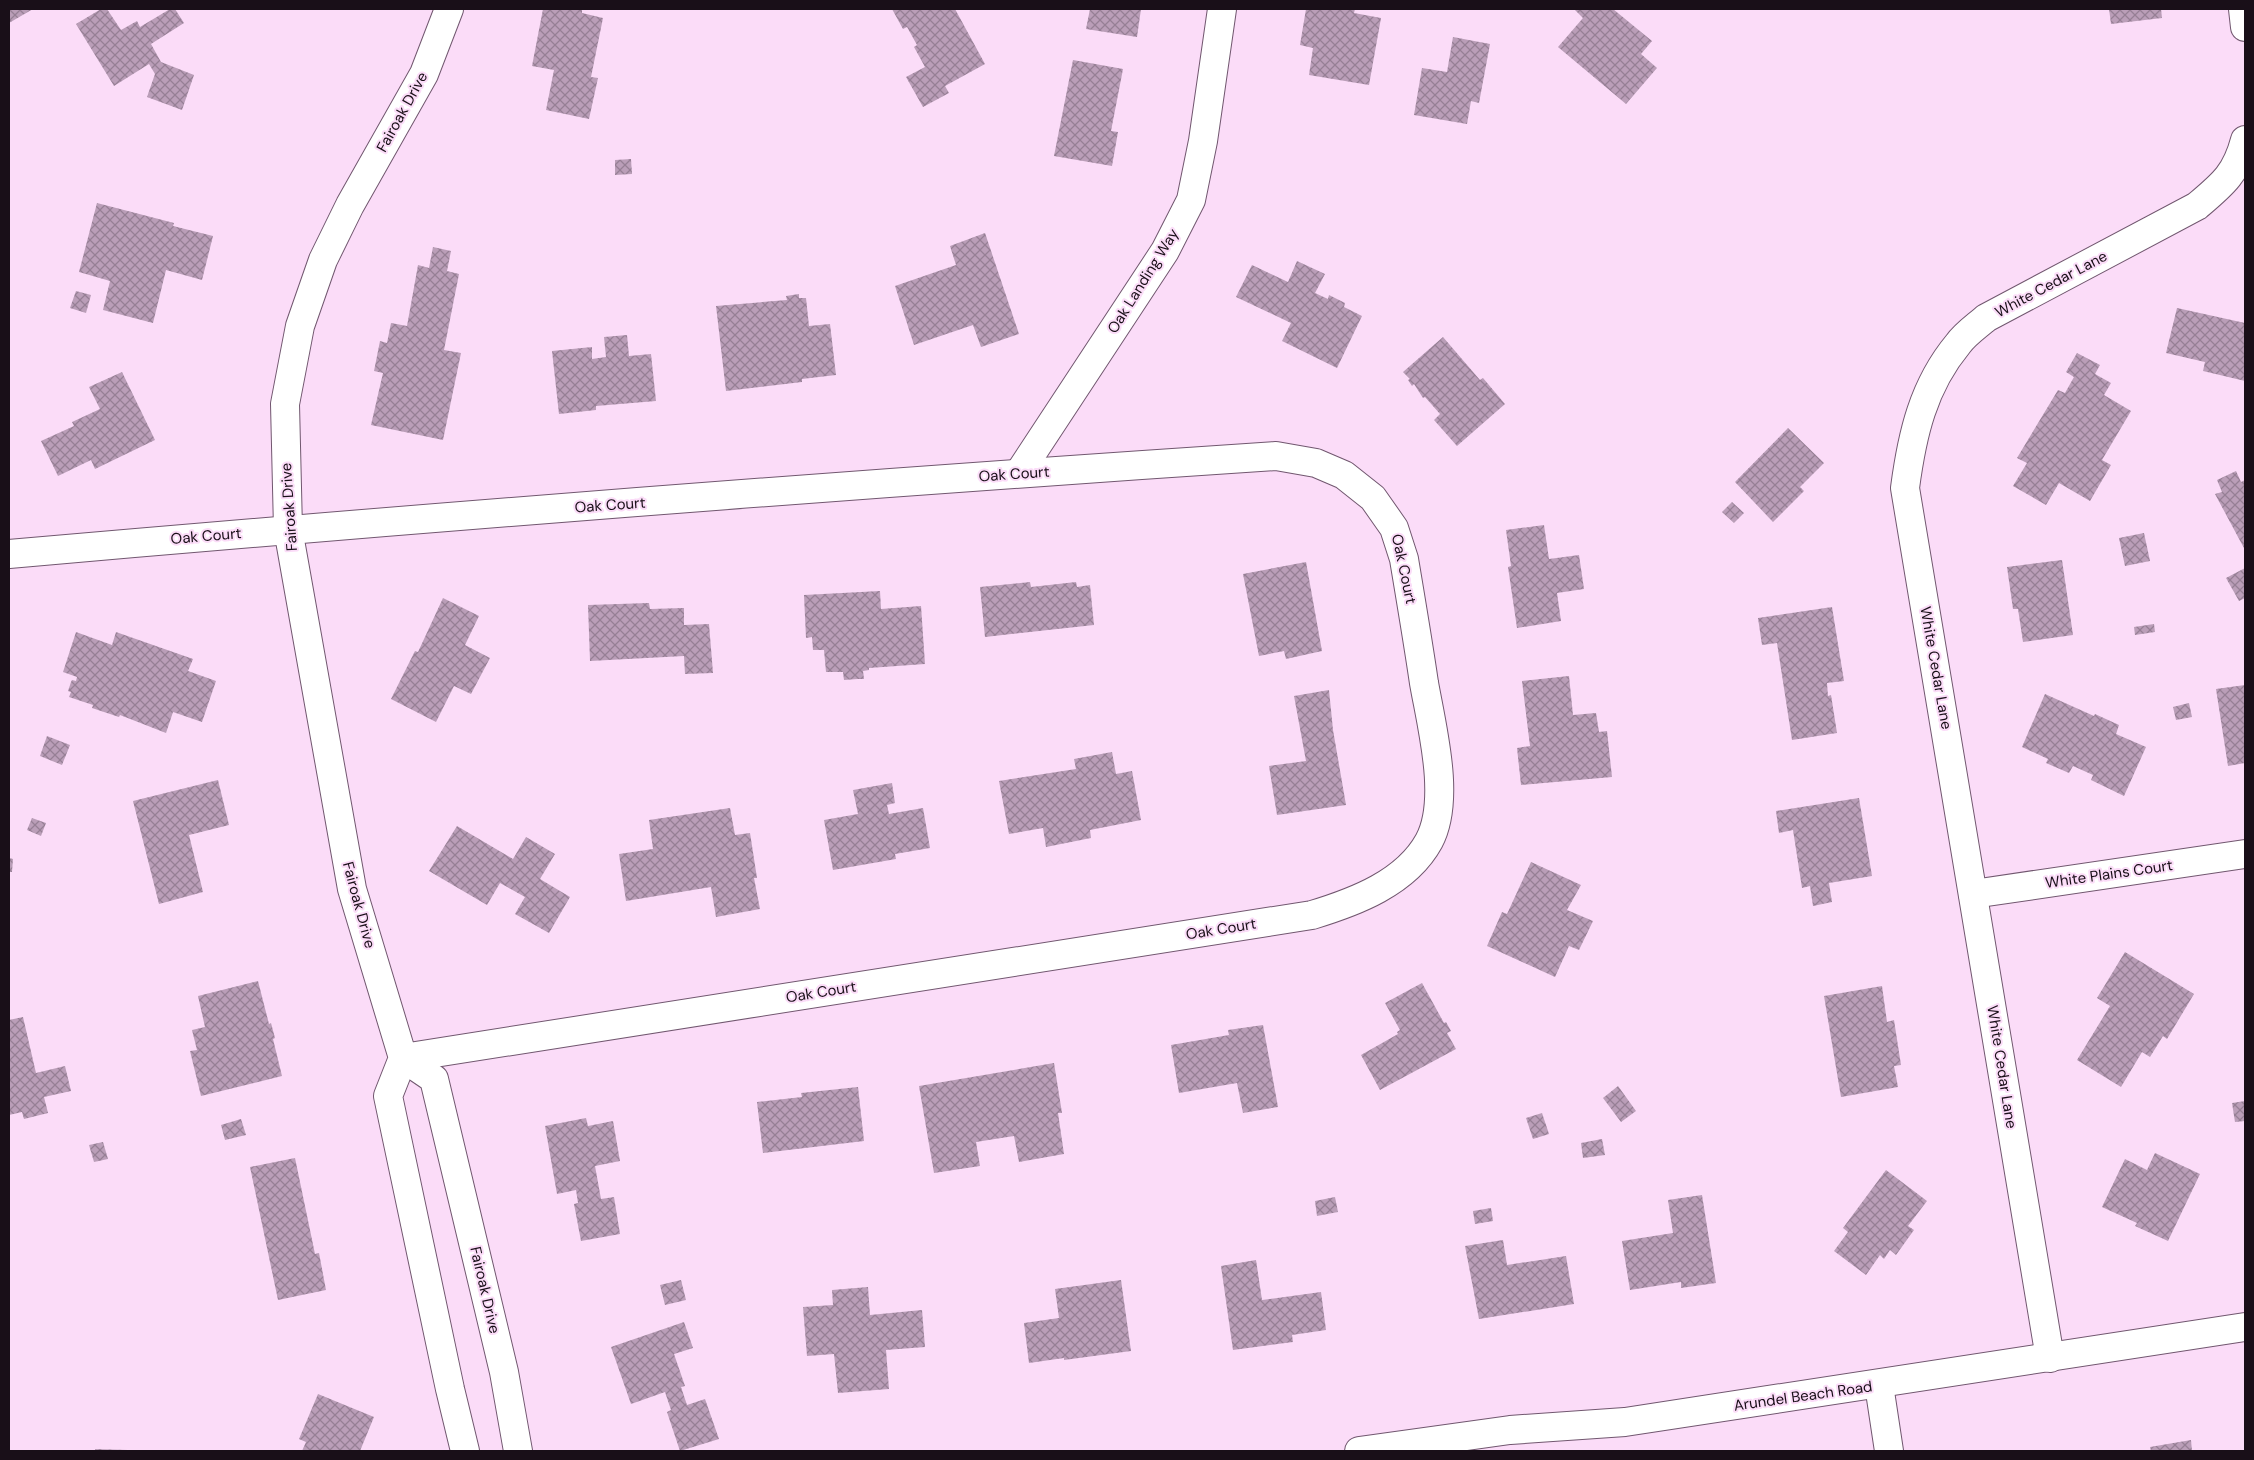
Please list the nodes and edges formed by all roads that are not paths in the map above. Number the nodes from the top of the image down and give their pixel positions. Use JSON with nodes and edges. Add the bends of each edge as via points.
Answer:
{"nodes":[{"id":1,"x":450,"y":9,"type":"edge"},
{"id":2,"x":1222,"y":9,"type":"edge"},
{"id":3,"x":2243,"y":9,"type":"edge"},
{"id":4,"x":2245,"y":27,"type":"edge"},
{"id":5,"x":2243,"y":156,"type":"edge"},
{"id":6,"x":1020,"y":473,"type":"junction"},
{"id":7,"x":288,"y":529,"type":"junction"},
{"id":8,"x":9,"y":554,"type":"edge"},
{"id":9,"x":2245,"y":854,"type":"edge"},
{"id":10,"x":1973,"y":894,"type":"junction"},
{"id":11,"x":403,"y":1058,"type":"junction"},
{"id":12,"x":2245,"y":1328,"type":"edge"},
{"id":13,"x":2050,"y":1358,"type":"junction"},
{"id":14,"x":1879,"y":1385,"type":"junction"},
{"id":15,"x":465,"y":1451,"type":"edge"},
{"id":16,"x":518,"y":1451,"type":"edge"},
{"id":17,"x":1359,"y":1451,"type":"edge"},
{"id":18,"x":1889,"y":1451,"type":"edge"}],
"edges":[{"from":1,"to":7,"type":"street","name":"Fairoak Drive","via":[[424,74],[350,205],[323,260],[300,326],[285,404]]},
{"from":2,"to":6,"type":"street","name":"Oak Landing Way","via":[[1191,200],[1165,251]]},
{"from":3,"to":4,"type":"street"},
{"from":5,"to":10,"type":"street","name":"White Cedar Lane","via":[[2224,183],[2197,206],[1986,318],[1958,343],[1920,410],[1910,445],[1905,488]]},
{"from":6,"to":7,"type":"street","name":"Oak Court"},
{"from":6,"to":11,"type":"street","name":"Oak Court","via":[[1276,456],[1316,463],[1344,475],[1372,498],[1394,528],[1404,559],[1438,769],[1438,809],[1429,841],[1409,866],[1378,890],[1312,915]]},
{"from":7,"to":8,"type":"street","name":"Oak Court"},
{"from":7,"to":11,"type":"street","name":"Fairoak Drive","via":[[352,889]]},
{"from":9,"to":10,"type":"street","name":"White Plains Court"},
{"from":10,"to":13,"type":"street","name":"White Cedar Lane"},
{"from":11,"to":15,"type":"street","via":[[388,1096]]},
{"from":11,"to":16,"type":"street","name":"Fairoak Drive","via":[[434,1079],[497,1344]]},
{"from":12,"to":13,"type":"street","name":"Arundel Beach Road"},
{"from":13,"to":14,"type":"street","name":"Arundel Beach Road"},
{"from":14,"to":17,"type":"street","name":"Arundel Beach Road","via":[[1625,1422],[1510,1430]]},
{"from":14,"to":18,"type":"street"}]}
